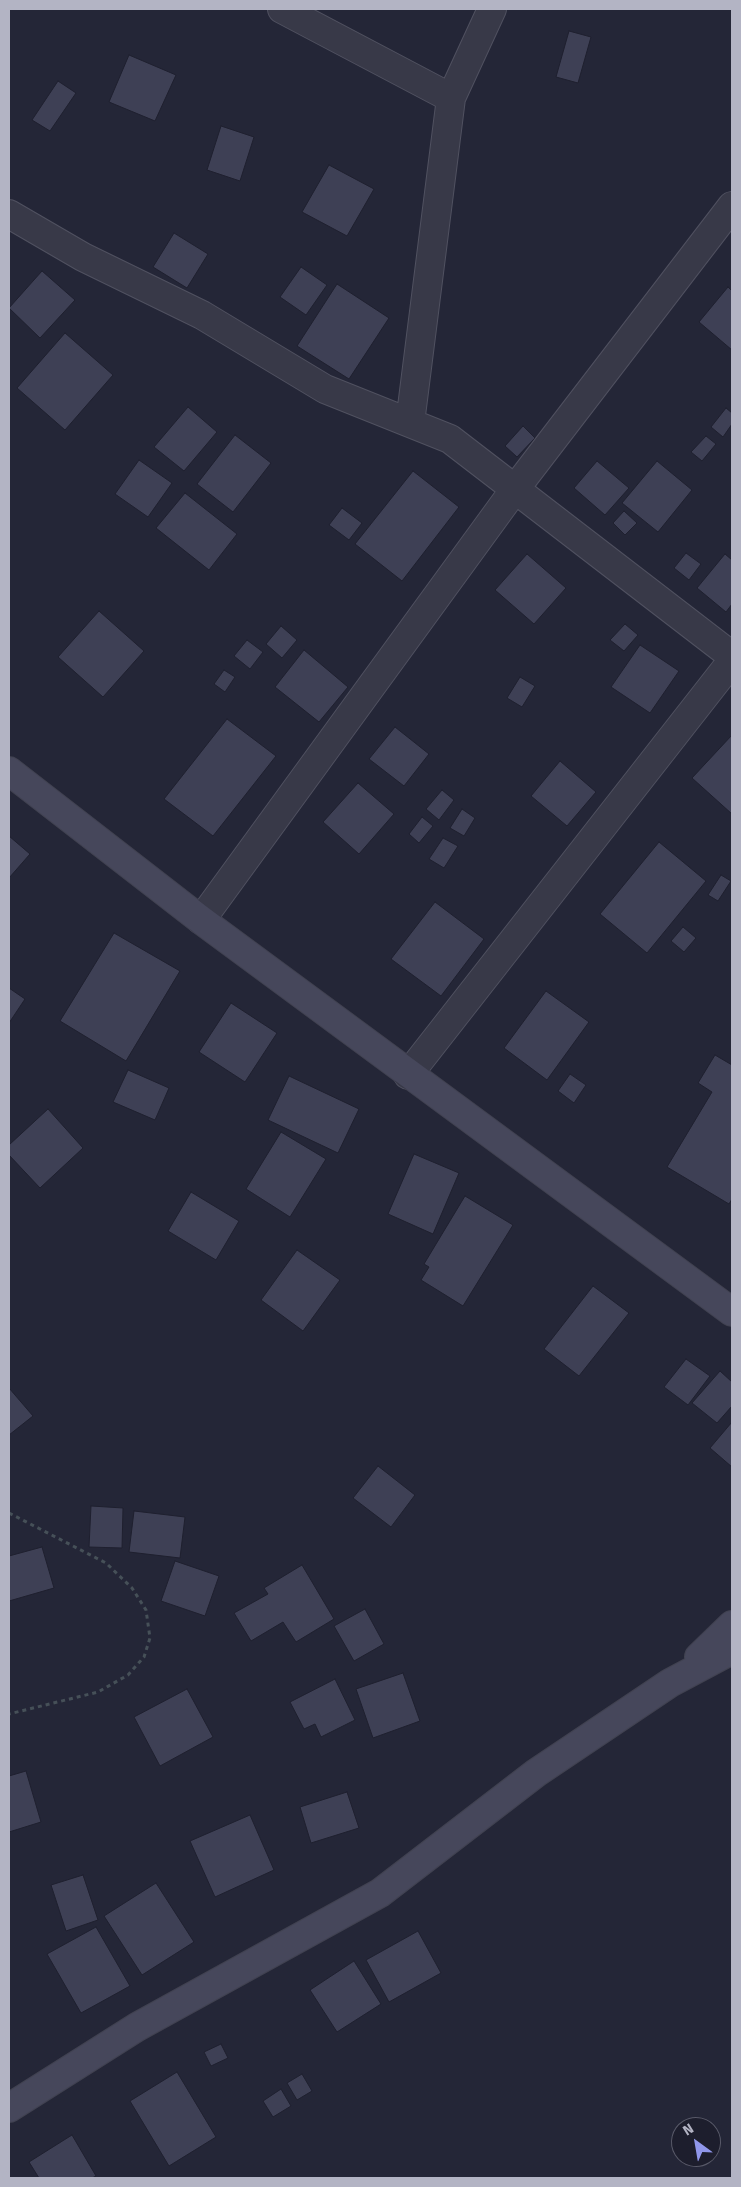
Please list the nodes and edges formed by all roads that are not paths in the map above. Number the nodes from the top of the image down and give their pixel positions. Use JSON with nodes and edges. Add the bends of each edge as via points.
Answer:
{"nodes":[{"id":1,"x":282,"y":9,"type":"edge"},
{"id":2,"x":492,"y":9,"type":"edge"},
{"id":3,"x":451,"y":98,"type":"junction"},
{"id":4,"x":732,"y":206,"type":"edge"},
{"id":5,"x":9,"y":214,"type":"edge"},
{"id":6,"x":410,"y":423,"type":"junction"},
{"id":7,"x":515,"y":489,"type":"junction"},
{"id":8,"x":732,"y":656,"type":"edge"},
{"id":9,"x":732,"y":661,"type":"edge"},
{"id":10,"x":9,"y":771,"type":"edge"},
{"id":11,"x":201,"y":920,"type":"junction"},
{"id":12,"x":408,"y":1075,"type":"junction"},
{"id":13,"x":732,"y":1312,"type":"edge"},
{"id":14,"x":732,"y":1625,"type":"edge"},
{"id":15,"x":732,"y":1650,"type":"edge"},
{"id":16,"x":670,"y":1683,"type":"junction"},
{"id":17,"x":9,"y":2108,"type":"edge"}],
"edges":[{"from":1,"to":3,"type":"street"},
{"from":2,"to":3,"type":"street"},
{"from":3,"to":6,"type":"street"},
{"from":4,"to":7,"type":"street"},
{"from":5,"to":6,"type":"street","via":[[83,257],[202,315],[325,389]]},
{"from":6,"to":7,"type":"street","via":[[450,439]]},
{"from":7,"to":8,"type":"street"},
{"from":7,"to":11,"type":"street"},
{"from":9,"to":12,"type":"street"},
{"from":10,"to":11,"type":"main road"},
{"from":11,"to":12,"type":"main road"},
{"from":12,"to":13,"type":"main road"},
{"from":14,"to":16,"type":"main road"},
{"from":15,"to":16,"type":"main road"},
{"from":16,"to":17,"type":"main road","via":[[536,1773],[380,1893],[137,2028]]}]}
